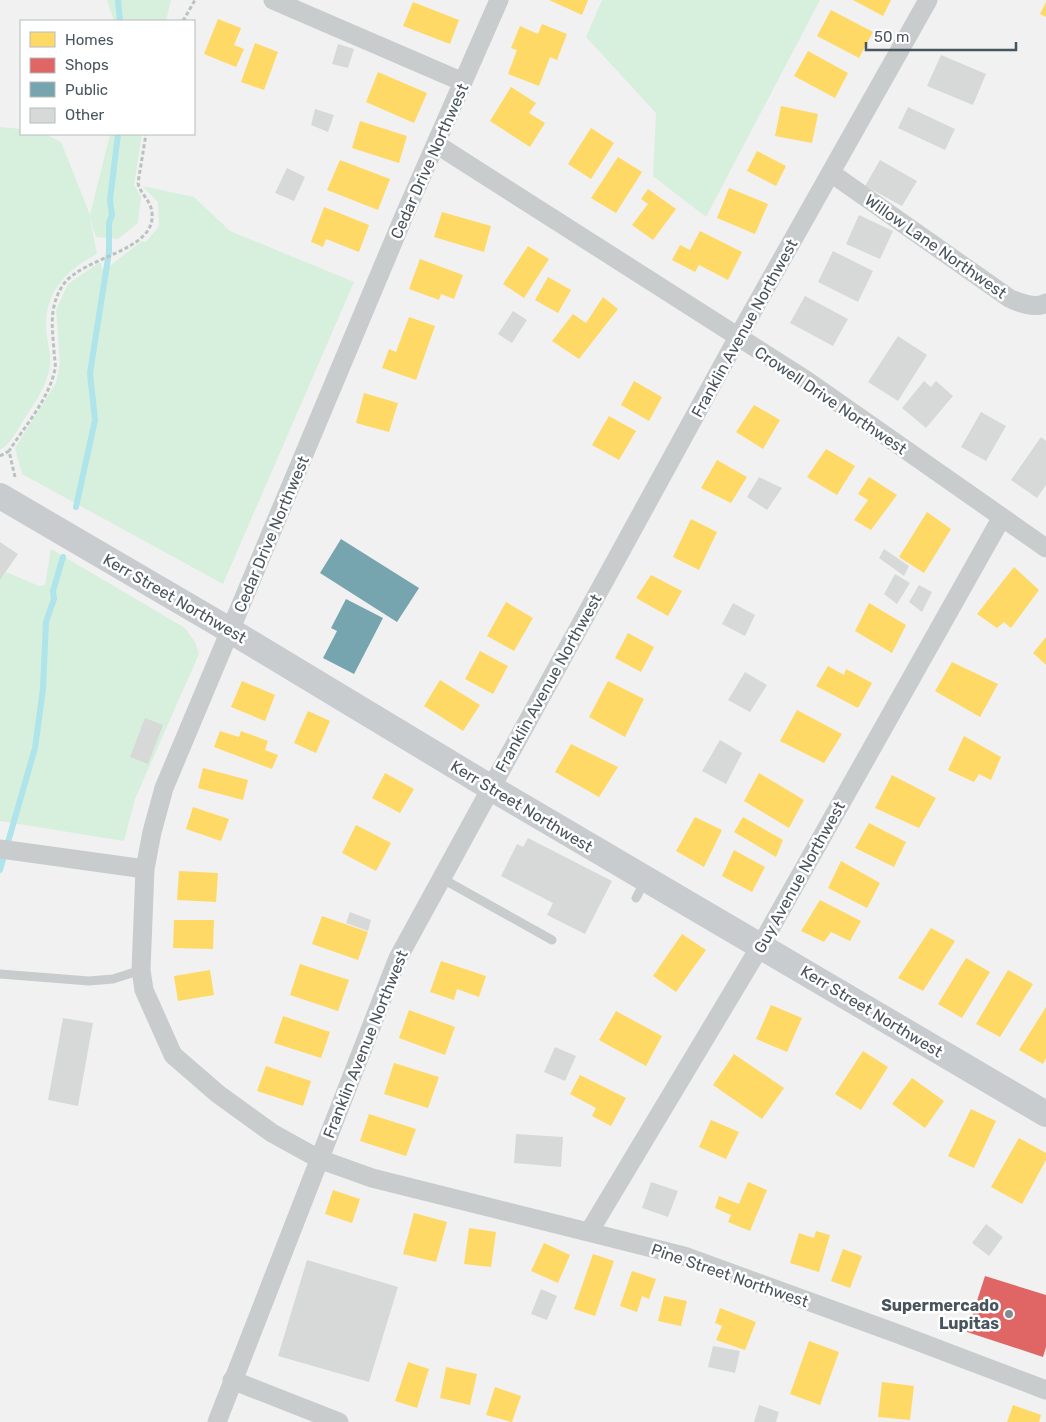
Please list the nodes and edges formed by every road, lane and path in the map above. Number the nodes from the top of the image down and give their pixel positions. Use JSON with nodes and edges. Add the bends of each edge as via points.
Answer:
{"nodes":[{"id":1,"x":195,"y":0,"type":"edge"},
{"id":2,"x":273,"y":0,"type":"edge"},
{"id":3,"x":499,"y":0,"type":"edge"},
{"id":4,"x":928,"y":0,"type":"edge"},
{"id":5,"x":184,"y":20,"type":"edge"},
{"id":6,"x":463,"y":82,"type":"junction"},
{"id":7,"x":146,"y":135,"type":"edge"},
{"id":8,"x":436,"y":144,"type":"junction"},
{"id":9,"x":831,"y":173,"type":"junction"},
{"id":10,"x":1046,"y":303,"type":"edge"},
{"id":11,"x":738,"y":337,"type":"junction"},
{"id":12,"x":9,"y":451,"type":"junction"},
{"id":13,"x":0,"y":456,"type":"edge"},
{"id":14,"x":8,"y":490,"type":"edge"},
{"id":15,"x":1002,"y":517,"type":"junction"},
{"id":16,"x":1046,"y":548,"type":"edge"},
{"id":17,"x":231,"y":631,"type":"junction"},
{"id":18,"x":490,"y":788,"type":"junction"},
{"id":19,"x":0,"y":848,"type":"edge"},
{"id":20,"x":145,"y":869,"type":"junction"},
{"id":21,"x":450,"y":883,"type":"dead end"},
{"id":22,"x":552,"y":940,"type":"dead end"},
{"id":23,"x":761,"y":945,"type":"junction"},
{"id":24,"x":141,"y":970,"type":"junction"},
{"id":25,"x":2,"y":974,"type":"edge"},
{"id":26,"x":1046,"y":1114,"type":"edge"},
{"id":27,"x":319,"y":1159,"type":"junction"},
{"id":28,"x":589,"y":1232,"type":"junction"},
{"id":29,"x":232,"y":1380,"type":"junction"},
{"id":30,"x":1046,"y":1390,"type":"edge"},
{"id":31,"x":217,"y":1422,"type":"edge"},
{"id":32,"x":339,"y":1422,"type":"edge"}],
"edges":[{"from":1,"to":5,"type":"path"},
{"from":2,"to":6,"type":"street"},
{"from":3,"to":6,"type":"street","name":"Cedar Drive Northwest"},
{"from":4,"to":9,"type":"street","name":"Franklin Avenue Northwest"},
{"from":6,"to":8,"type":"street","name":"Cedar Drive Northwest"},
{"from":7,"to":12,"type":"path","via":[[138,183],[149,200],[153,221],[147,233],[135,244],[96,261],[64,283],[57,295],[52,321],[56,366],[52,382]]},
{"from":8,"to":11,"type":"street","name":"Crowell Drive Northwest"},
{"from":8,"to":17,"type":"street","name":"Cedar Drive Northwest"},
{"from":9,"to":10,"type":"street","name":"Willow Lane Northwest","via":[[1009,298],[1021,304],[1042,306]]},
{"from":9,"to":11,"type":"street","name":"Franklin Avenue Northwest"},
{"from":11,"to":15,"type":"street","name":"Crowell Drive Northwest","via":[[806,380]]},
{"from":11,"to":18,"type":"street","name":"Franklin Avenue Northwest"},
{"from":12,"to":13,"type":"path"},
{"from":12,"to":14,"type":"path"},
{"from":14,"to":17,"type":"street","name":"Kerr Street Northwest"},
{"from":15,"to":16,"type":"street","name":"Crowell Drive Northwest"},
{"from":15,"to":23,"type":"street","name":"Guy Avenue Northwest"},
{"from":17,"to":18,"type":"street","name":"Kerr Street Northwest"},
{"from":17,"to":20,"type":"street","name":"Cedar Drive Northwest","via":[[164,788]]},
{"from":18,"to":23,"type":"street","name":"Kerr Street Northwest","via":[[641,888]]},
{"from":18,"to":27,"type":"street","name":"Franklin Avenue Northwest","via":[[398,958]]},
{"from":19,"to":20,"type":"street"},
{"from":20,"to":24,"type":"street","name":"Cedar Drive Northwest"},
{"from":21,"to":22,"type":"lane"},
{"from":23,"to":26,"type":"street","name":"Kerr Street Northwest"},
{"from":23,"to":28,"type":"street","name":"Guy Avenue Northwest"},
{"from":24,"to":25,"type":"lane","via":[[113,979],[89,981]]},
{"from":24,"to":27,"type":"street","name":"Cedar Drive Northwest","via":[[144,990],[172,1054],[264,1128]]},
{"from":27,"to":28,"type":"street","name":"Pine Street Northwest","via":[[372,1178]]},
{"from":27,"to":29,"type":"street","name":"Franklin Avenue Northwest"},
{"from":28,"to":30,"type":"street","name":"Pine Street Northwest","via":[[684,1256],[902,1334]]},
{"from":29,"to":31,"type":"street","name":"Franklin Avenue Northwest"},
{"from":29,"to":32,"type":"street"}]}
